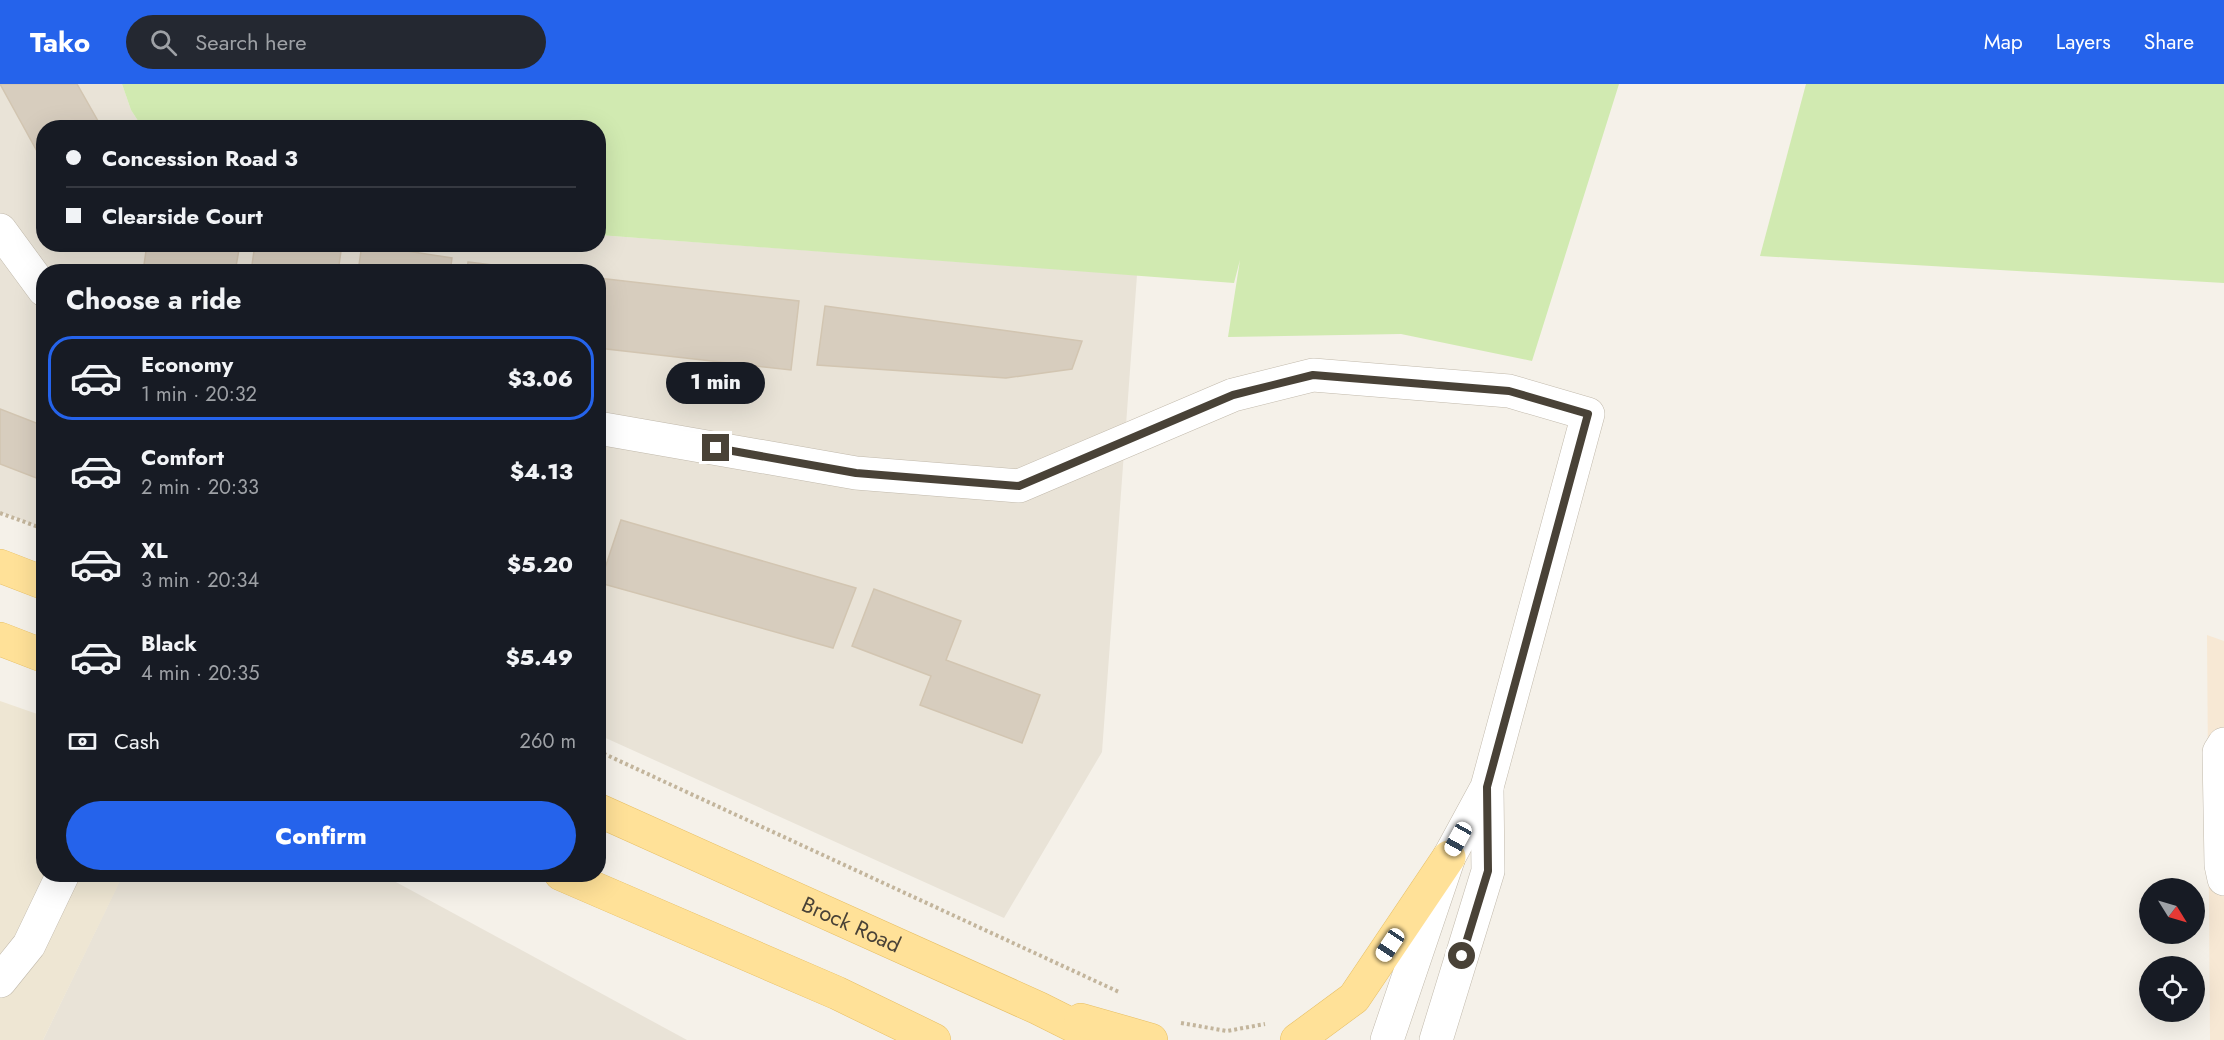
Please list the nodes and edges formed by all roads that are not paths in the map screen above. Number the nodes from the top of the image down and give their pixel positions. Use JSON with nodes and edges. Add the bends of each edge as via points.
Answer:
{"nodes":[{"id":1,"x":0,"y":230,"type":"edge"},
{"id":2,"x":36,"y":279,"type":"edge"},
{"id":3,"x":606,"y":429,"type":"edge"},
{"id":4,"x":0,"y":566,"type":"edge"},
{"id":5,"x":36,"y":580,"type":"edge"},
{"id":6,"x":0,"y":639,"type":"edge"},
{"id":7,"x":36,"y":653,"type":"edge"},
{"id":8,"x":2224,"y":744,"type":"edge"},
{"id":9,"x":1487,"y":787,"type":"junction"},
{"id":10,"x":606,"y":814,"type":"edge"},
{"id":11,"x":1449,"y":857,"type":"junction"},
{"id":12,"x":2224,"y":879,"type":"edge"},
{"id":13,"x":59,"y":882,"type":"edge"},
{"id":14,"x":580,"y":882,"type":"edge"},
{"id":15,"x":0,"y":981,"type":"edge"},
{"id":16,"x":1038,"y":1008,"type":"junction"},
{"id":17,"x":1161,"y":1031,"type":"edge"},
{"id":18,"x":1285,"y":1031,"type":"edge"},
{"id":19,"x":934,"y":1040,"type":"edge"},
{"id":20,"x":1102,"y":1040,"type":"edge"},
{"id":21,"x":1387,"y":1040,"type":"edge"},
{"id":22,"x":1436,"y":1040,"type":"edge"}],
"edges":[{"from":1,"to":2,"type":"street"},
{"from":3,"to":9,"type":"street","via":[[856,473],[1019,486],[1233,395],[1313,375],[1509,391],[1588,414]]},
{"from":4,"to":5,"type":"main road"},
{"from":6,"to":7,"type":"main road"},
{"from":8,"to":12,"type":"street","via":[[2219,752]]},
{"from":9,"to":11,"type":"street"},
{"from":9,"to":22,"type":"street","via":[[1488,871]]},
{"from":10,"to":16,"type":"main road","name":"Brock Road"},
{"from":11,"to":18,"type":"main road","via":[[1354,998]]},
{"from":11,"to":21,"type":"street"},
{"from":13,"to":15,"type":"street","via":[[29,945]]},
{"from":14,"to":19,"type":"main road","via":[[837,993]]},
{"from":16,"to":17,"type":"main road"},
{"from":16,"to":20,"type":"main road","name":"Brock Road"}]}
